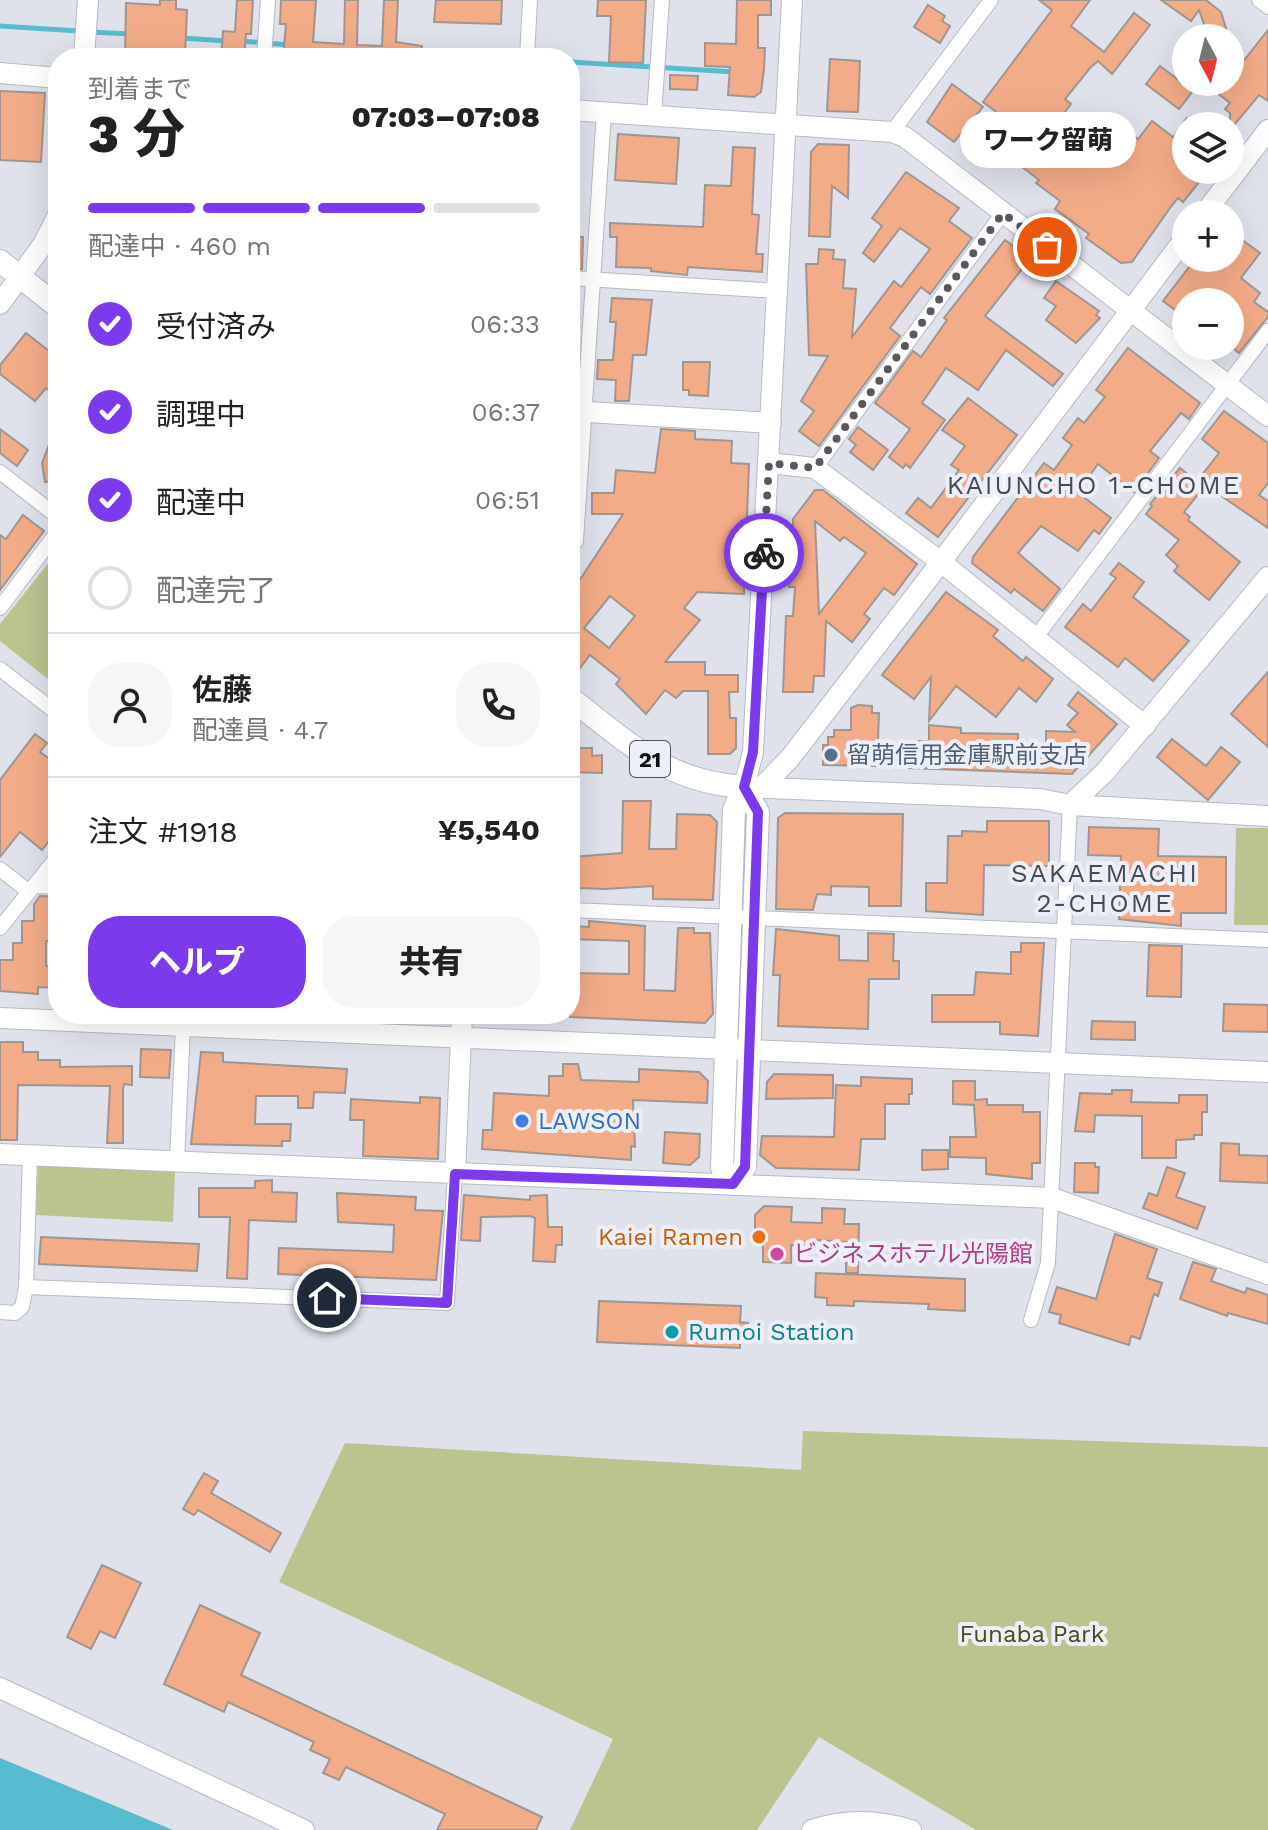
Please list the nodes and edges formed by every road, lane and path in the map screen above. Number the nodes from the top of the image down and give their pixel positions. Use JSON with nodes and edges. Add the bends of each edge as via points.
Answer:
{"nodes":[{"id":1,"x":88,"y":0,"type":"edge"},
{"id":2,"x":268,"y":0,"type":"edge"},
{"id":3,"x":530,"y":0,"type":"edge"},
{"id":4,"x":662,"y":0,"type":"edge"},
{"id":5,"x":792,"y":0,"type":"edge"},
{"id":6,"x":991,"y":0,"type":"edge"},
{"id":7,"x":1259,"y":0,"type":"edge"},
{"id":8,"x":1268,"y":7,"type":"edge"},
{"id":9,"x":85,"y":48,"type":"edge"},
{"id":10,"x":265,"y":48,"type":"edge"},
{"id":11,"x":528,"y":48,"type":"edge"},
{"id":12,"x":0,"y":73,"type":"edge"},
{"id":13,"x":48,"y":77,"type":"edge"},
{"id":14,"x":580,"y":111,"type":"edge"},
{"id":15,"x":604,"y":112,"type":"junction"},
{"id":16,"x":654,"y":115,"type":"junction"},
{"id":17,"x":787,"y":123,"type":"junction"},
{"id":18,"x":1268,"y":130,"type":"edge"},
{"id":19,"x":892,"y":132,"type":"junction"},
{"id":20,"x":1215,"y":200,"type":"edge"},
{"id":21,"x":1003,"y":213,"type":"junction"},
{"id":22,"x":48,"y":232,"type":"edge"},
{"id":23,"x":1172,"y":255,"type":"edge"},
{"id":24,"x":0,"y":261,"type":"edge"},
{"id":25,"x":21,"y":277,"type":"junction"},
{"id":26,"x":580,"y":278,"type":"edge"},
{"id":27,"x":594,"y":279,"type":"junction"},
{"id":28,"x":778,"y":291,"type":"junction"},
{"id":29,"x":48,"y":299,"type":"edge"},
{"id":30,"x":0,"y":304,"type":"edge"},
{"id":31,"x":1130,"y":310,"type":"junction"},
{"id":32,"x":1268,"y":331,"type":"edge"},
{"id":33,"x":1228,"y":384,"type":"junction"},
{"id":34,"x":580,"y":394,"type":"edge"},
{"id":35,"x":580,"y":411,"type":"edge"},
{"id":36,"x":1268,"y":416,"type":"edge"},
{"id":37,"x":771,"y":423,"type":"junction"},
{"id":38,"x":769,"y":463,"type":"junction"},
{"id":39,"x":815,"y":468,"type":"junction"},
{"id":40,"x":0,"y":472,"type":"edge"},
{"id":41,"x":48,"y":509,"type":"edge"},
{"id":42,"x":48,"y":544,"type":"edge"},
{"id":43,"x":941,"y":562,"type":"junction"},
{"id":44,"x":1268,"y":577,"type":"edge"},
{"id":45,"x":0,"y":608,"type":"edge"},
{"id":46,"x":1036,"y":637,"type":"junction"},
{"id":47,"x":0,"y":669,"type":"edge"},
{"id":48,"x":48,"y":706,"type":"edge"},
{"id":49,"x":580,"y":706,"type":"edge"},
{"id":50,"x":1145,"y":726,"type":"junction"},
{"id":51,"x":752,"y":788,"type":"junction"},
{"id":52,"x":1070,"y":805,"type":"junction"},
{"id":53,"x":1268,"y":816,"type":"edge"},
{"id":54,"x":48,"y":868,"type":"edge"},
{"id":55,"x":0,"y":869,"type":"edge"},
{"id":56,"x":48,"y":887,"type":"edge"},
{"id":57,"x":31,"y":888,"type":"junction"},
{"id":58,"x":580,"y":910,"type":"edge"},
{"id":59,"x":742,"y":918,"type":"junction"},
{"id":60,"x":0,"y":928,"type":"edge"},
{"id":61,"x":1063,"y":931,"type":"junction"},
{"id":62,"x":1268,"y":940,"type":"edge"},
{"id":63,"x":0,"y":1018,"type":"edge"},
{"id":64,"x":48,"y":1020,"type":"edge"},
{"id":65,"x":137,"y":1024,"type":"edge"},
{"id":66,"x":462,"y":1024,"type":"edge"},
{"id":67,"x":183,"y":1026,"type":"junction"},
{"id":68,"x":461,"y":1036,"type":"junction"},
{"id":69,"x":737,"y":1051,"type":"junction"},
{"id":70,"x":1057,"y":1062,"type":"junction"},
{"id":71,"x":1268,"y":1072,"type":"edge"},
{"id":72,"x":0,"y":1154,"type":"edge"},
{"id":73,"x":30,"y":1155,"type":"junction"},
{"id":74,"x":177,"y":1161,"type":"junction"},
{"id":75,"x":455,"y":1174,"type":"junction"},
{"id":76,"x":733,"y":1184,"type":"junction"},
{"id":77,"x":1052,"y":1198,"type":"junction"},
{"id":78,"x":1268,"y":1274,"type":"edge"},
{"id":79,"x":26,"y":1287,"type":"junction"},
{"id":80,"x":0,"y":1312,"type":"edge"},
{"id":81,"x":1031,"y":1320,"type":"dead end"},
{"id":82,"x":0,"y":1688,"type":"edge"},
{"id":83,"x":304,"y":1830,"type":"edge"},
{"id":84,"x":812,"y":1830,"type":"edge"},
{"id":85,"x":911,"y":1830,"type":"edge"}],
"edges":[{"from":1,"to":9,"type":"street"},
{"from":2,"to":10,"type":"street"},
{"from":3,"to":11,"type":"street"},
{"from":4,"to":16,"type":"street"},
{"from":5,"to":17,"type":"street"},
{"from":6,"to":19,"type":"street"},
{"from":7,"to":8,"type":"street"},
{"from":12,"to":13,"type":"street"},
{"from":14,"to":15,"type":"street"},
{"from":15,"to":16,"type":"street"},
{"from":15,"to":27,"type":"street"},
{"from":16,"to":17,"type":"street"},
{"from":17,"to":19,"type":"street"},
{"from":17,"to":28,"type":"street"},
{"from":18,"to":20,"type":"street"},
{"from":19,"to":21,"type":"street"},
{"from":21,"to":31,"type":"street"},
{"from":21,"to":39,"type":"street"},
{"from":22,"to":25,"type":"street"},
{"from":23,"to":31,"type":"street"},
{"from":24,"to":25,"type":"main road"},
{"from":25,"to":29,"type":"main road"},
{"from":25,"to":30,"type":"street"},
{"from":26,"to":27,"type":"street"},
{"from":27,"to":28,"type":"street"},
{"from":27,"to":34,"type":"street"},
{"from":28,"to":37,"type":"street"},
{"from":31,"to":33,"type":"street"},
{"from":31,"to":43,"type":"street"},
{"from":32,"to":33,"type":"street"},
{"from":33,"to":36,"type":"street"},
{"from":33,"to":46,"type":"street"},
{"from":35,"to":37,"type":"street"},
{"from":37,"to":38,"type":"street"},
{"from":38,"to":39,"type":"street"},
{"from":38,"to":51,"type":"street"},
{"from":39,"to":43,"type":"street"},
{"from":40,"to":41,"type":"street"},
{"from":42,"to":45,"type":"street"},
{"from":43,"to":46,"type":"street"},
{"from":43,"to":51,"type":"street","via":[[790,758]]},
{"from":44,"to":50,"type":"street"},
{"from":46,"to":50,"type":"street"},
{"from":47,"to":48,"type":"street"},
{"from":49,"to":51,"type":"main road","number":"21","via":[[657,764],[695,781]]},
{"from":50,"to":52,"type":"street"},
{"from":51,"to":52,"type":"street","via":[[1040,799]]},
{"from":51,"to":59,"type":"main road","via":[[734,810]]},
{"from":52,"to":53,"type":"street"},
{"from":52,"to":61,"type":"street"},
{"from":54,"to":57,"type":"street"},
{"from":55,"to":57,"type":"street"},
{"from":56,"to":57,"type":"street"},
{"from":57,"to":60,"type":"street"},
{"from":58,"to":59,"type":"street"},
{"from":59,"to":61,"type":"street"},
{"from":59,"to":69,"type":"main road"},
{"from":61,"to":62,"type":"street"},
{"from":61,"to":70,"type":"street"},
{"from":63,"to":64,"type":"street"},
{"from":65,"to":67,"type":"street"},
{"from":66,"to":68,"type":"street"},
{"from":67,"to":68,"type":"street"},
{"from":67,"to":74,"type":"street"},
{"from":68,"to":69,"type":"street"},
{"from":68,"to":75,"type":"street"},
{"from":69,"to":70,"type":"street"},
{"from":69,"to":76,"type":"main road","via":[[722,1168]]},
{"from":70,"to":71,"type":"street"},
{"from":70,"to":77,"type":"street"},
{"from":72,"to":73,"type":"street"},
{"from":73,"to":74,"type":"street"},
{"from":73,"to":79,"type":"street"},
{"from":74,"to":75,"type":"street"},
{"from":75,"to":76,"type":"street"},
{"from":75,"to":79,"type":"street","via":[[447,1303]]},
{"from":76,"to":77,"type":"street"},
{"from":77,"to":78,"type":"street"},
{"from":77,"to":81,"type":"street","via":[[1048,1263]]},
{"from":79,"to":80,"type":"street","via":[[22,1307],[15,1313]]},
{"from":82,"to":83,"type":"street"},
{"from":84,"to":85,"type":"street","via":[[861,1822]]}]}
